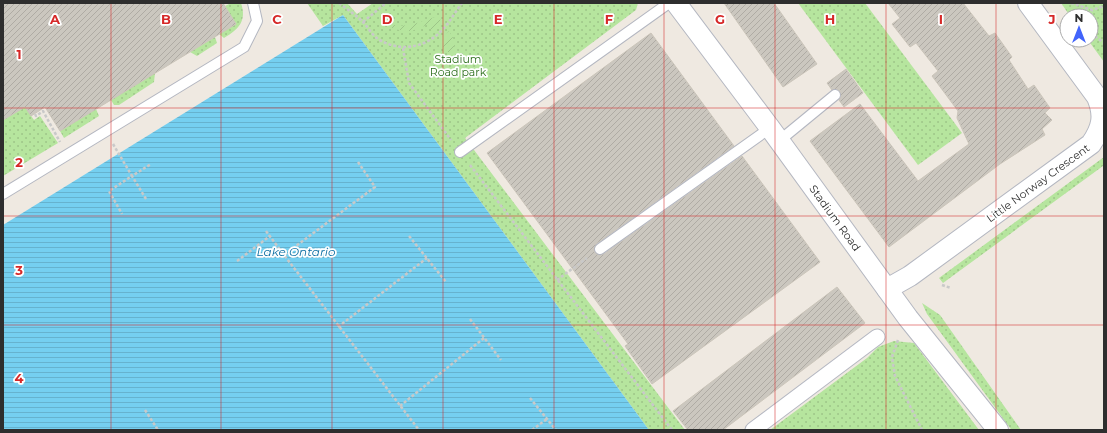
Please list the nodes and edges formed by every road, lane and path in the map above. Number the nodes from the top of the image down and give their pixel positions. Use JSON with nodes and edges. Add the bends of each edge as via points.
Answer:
{"nodes":[{"id":1,"x":253,"y":3,"type":"edge"},
{"id":2,"x":339,"y":3,"type":"edge"},
{"id":3,"x":386,"y":3,"type":"edge"},
{"id":4,"x":462,"y":3,"type":"edge"},
{"id":5,"x":669,"y":3,"type":"edge"},
{"id":6,"x":676,"y":3,"type":"edge"},
{"id":7,"x":1028,"y":3,"type":"edge"},
{"id":8,"x":1071,"y":3,"type":"edge"},
{"id":9,"x":1086,"y":8,"type":"edge"},
{"id":10,"x":363,"y":22,"type":"junction"},
{"id":11,"x":403,"y":48,"type":"junction"},
{"id":12,"x":835,"y":94,"type":"dead end"},
{"id":13,"x":34,"y":114,"type":"dead end"},
{"id":14,"x":774,"y":134,"type":"junction"},
{"id":15,"x":460,"y":152,"type":"junction"},
{"id":16,"x":68,"y":155,"type":"junction"},
{"id":17,"x":120,"y":156,"type":"dead end"},
{"id":18,"x":358,"y":162,"type":"dead end"},
{"id":19,"x":151,"y":164,"type":"dead end"},
{"id":20,"x":132,"y":176,"type":"junction"},
{"id":21,"x":3,"y":194,"type":"edge"},
{"id":22,"x":146,"y":199,"type":"dead end"},
{"id":23,"x":122,"y":214,"type":"dead end"},
{"id":24,"x":266,"y":231,"type":"dead end"},
{"id":25,"x":270,"y":236,"type":"junction"},
{"id":26,"x":409,"y":236,"type":"dead end"},
{"id":27,"x":600,"y":249,"type":"dead end"},
{"id":28,"x":284,"y":255,"type":"junction"},
{"id":29,"x":427,"y":258,"type":"junction"},
{"id":30,"x":237,"y":261,"type":"dead end"},
{"id":31,"x":576,"y":266,"type":"dead end"},
{"id":32,"x":557,"y":280,"type":"junction"},
{"id":33,"x":446,"y":282,"type":"dead end"},
{"id":34,"x":942,"y":285,"type":"dead end"},
{"id":35,"x":951,"y":288,"type":"dead end"},
{"id":36,"x":887,"y":289,"type":"junction"},
{"id":37,"x":470,"y":319,"type":"dead end"},
{"id":38,"x":338,"y":326,"type":"junction"},
{"id":39,"x":900,"y":335,"type":"dead end"},
{"id":40,"x":877,"y":337,"type":"dead end"},
{"id":41,"x":484,"y":338,"type":"junction"},
{"id":42,"x":501,"y":360,"type":"dead end"},
{"id":43,"x":530,"y":398,"type":"dead end"},
{"id":44,"x":400,"y":406,"type":"junction"},
{"id":45,"x":145,"y":410,"type":"dead end"},
{"id":46,"x":547,"y":419,"type":"junction"},
{"id":47,"x":158,"y":430,"type":"edge"},
{"id":48,"x":418,"y":430,"type":"edge"},
{"id":49,"x":532,"y":430,"type":"edge"},
{"id":50,"x":556,"y":430,"type":"edge"},
{"id":51,"x":672,"y":430,"type":"edge"},
{"id":52,"x":753,"y":430,"type":"edge"},
{"id":53,"x":922,"y":430,"type":"edge"},
{"id":54,"x":998,"y":430,"type":"edge"}],
"edges":[{"from":1,"to":16,"type":"lane","via":[[257,21],[244,47]]},
{"from":2,"to":10,"type":"path"},
{"from":3,"to":10,"type":"path"},
{"from":4,"to":11,"type":"path","via":[[436,36],[425,43]]},
{"from":5,"to":15,"type":"lane"},
{"from":6,"to":14,"type":"street","name":"Stadium Road"},
{"from":7,"to":36,"type":"street","name":"Little Norway Crescent","via":[[1097,97],[1102,108],[1101,130],[1091,144],[910,276]]},
{"from":8,"to":9,"type":"path"},
{"from":10,"to":11,"type":"path","via":[[376,38]]},
{"from":11,"to":15,"type":"path","via":[[409,83]]},
{"from":12,"to":14,"type":"lane"},
{"from":13,"to":16,"type":"path","via":[[36,116],[43,112]]},
{"from":14,"to":27,"type":"lane"},
{"from":14,"to":36,"type":"street","name":"Stadium Road"},
{"from":15,"to":32,"type":"path"},
{"from":16,"to":21,"type":"lane"},
{"from":17,"to":20,"type":"path"},
{"from":18,"to":28,"type":"path","via":[[375,187]]},
{"from":19,"to":20,"type":"path"},
{"from":20,"to":22,"type":"path"},
{"from":20,"to":23,"type":"path","via":[[109,191]]},
{"from":24,"to":25,"type":"path"},
{"from":25,"to":28,"type":"path"},
{"from":25,"to":30,"type":"path"},
{"from":26,"to":29,"type":"path"},
{"from":28,"to":38,"type":"path"},
{"from":29,"to":33,"type":"path"},
{"from":29,"to":38,"type":"path"},
{"from":31,"to":32,"type":"path"},
{"from":32,"to":51,"type":"path"},
{"from":34,"to":35,"type":"path"},
{"from":36,"to":54,"type":"street","name":"Stadium Road"},
{"from":37,"to":41,"type":"path"},
{"from":38,"to":44,"type":"path"},
{"from":39,"to":53,"type":"path","via":[[892,357],[895,376]]},
{"from":40,"to":52,"type":"street"},
{"from":41,"to":42,"type":"path"},
{"from":41,"to":44,"type":"path"},
{"from":43,"to":46,"type":"path"},
{"from":44,"to":48,"type":"path"},
{"from":45,"to":47,"type":"path"},
{"from":46,"to":49,"type":"path"},
{"from":46,"to":50,"type":"path"}]}
